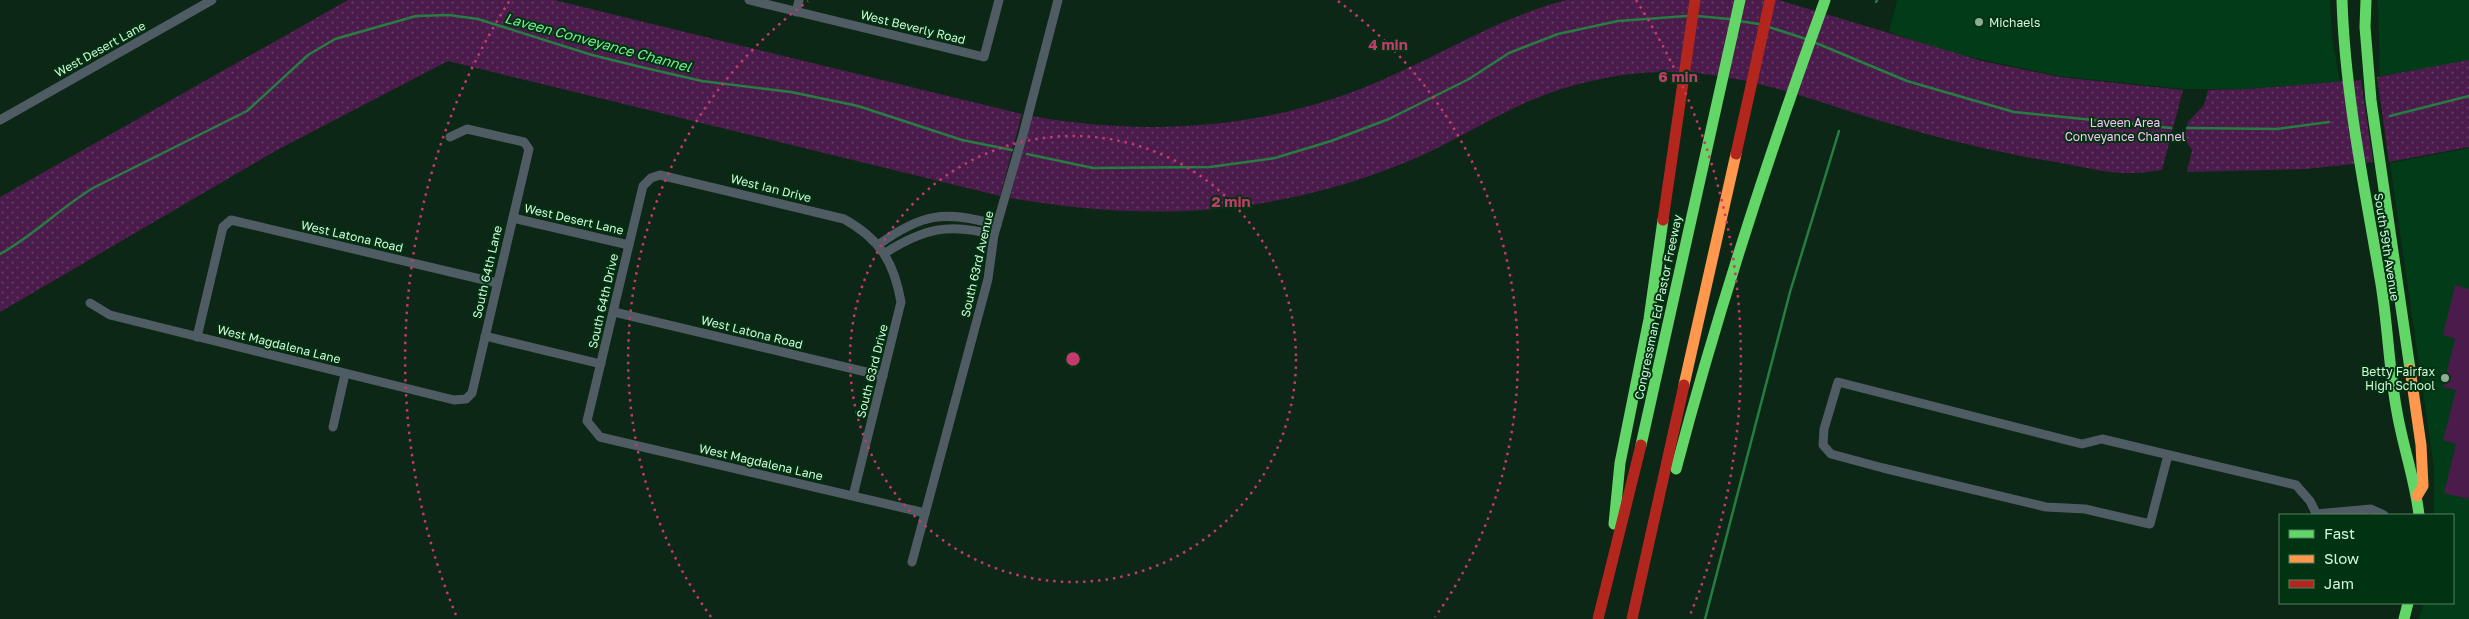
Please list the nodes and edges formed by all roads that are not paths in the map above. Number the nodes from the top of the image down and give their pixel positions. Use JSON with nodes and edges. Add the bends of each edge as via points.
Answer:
{"nodes":[{"id":1,"x":212,"y":0,"type":"edge"},
{"id":2,"x":749,"y":0,"type":"edge"},
{"id":3,"x":799,"y":0,"type":"edge"},
{"id":4,"x":999,"y":0,"type":"edge"},
{"id":5,"x":1058,"y":0,"type":"edge"},
{"id":6,"x":1695,"y":0,"type":"edge"},
{"id":7,"x":1740,"y":0,"type":"edge"},
{"id":8,"x":1824,"y":0,"type":"edge"},
{"id":9,"x":2342,"y":0,"type":"edge"},
{"id":10,"x":2366,"y":0,"type":"edge"},
{"id":11,"x":1769,"y":2,"type":"edge"},
{"id":12,"x":796,"y":12,"type":"junction"},
{"id":13,"x":0,"y":120,"type":"edge"},
{"id":14,"x":450,"y":137,"type":"dead end"},
{"id":15,"x":650,"y":178,"type":"joint"},
{"id":16,"x":513,"y":218,"type":"junction"},
{"id":17,"x":998,"y":225,"type":"junction"},
{"id":18,"x":994,"y":235,"type":"junction"},
{"id":19,"x":629,"y":245,"type":"junction"},
{"id":20,"x":878,"y":245,"type":"junction"},
{"id":21,"x":885,"y":253,"type":"junction"},
{"id":22,"x":497,"y":283,"type":"junction"},
{"id":23,"x":90,"y":303,"type":"dead end"},
{"id":24,"x":614,"y":312,"type":"junction"},
{"id":25,"x":485,"y":336,"type":"junction"},
{"id":26,"x":197,"y":337,"type":"junction"},
{"id":27,"x":601,"y":364,"type":"junction"},
{"id":28,"x":345,"y":374,"type":"junction"},
{"id":29,"x":883,"y":376,"type":"junction"},
{"id":30,"x":466,"y":399,"type":"joint"},
{"id":31,"x":333,"y":427,"type":"dead end"},
{"id":32,"x":593,"y":431,"type":"joint"},
{"id":33,"x":2168,"y":455,"type":"junction"},
{"id":34,"x":853,"y":496,"type":"junction"},
{"id":35,"x":2417,"y":496,"type":"junction"},
{"id":36,"x":925,"y":514,"type":"junction"},
{"id":37,"x":2316,"y":514,"type":"edge"},
{"id":38,"x":2326,"y":514,"type":"edge"},
{"id":39,"x":2379,"y":514,"type":"edge"},
{"id":40,"x":2419,"y":514,"type":"edge"},
{"id":41,"x":1613,"y":558,"type":"junction"},
{"id":42,"x":912,"y":562,"type":"dead end"},
{"id":43,"x":1646,"y":563,"type":"junction"},
{"id":44,"x":2408,"y":604,"type":"edge"},
{"id":45,"x":1598,"y":619,"type":"edge"},
{"id":46,"x":1632,"y":619,"type":"edge"},
{"id":47,"x":2404,"y":619,"type":"edge"}],
"edges":[{"from":1,"to":13,"type":"street","name":"West Desert Lane"},
{"from":2,"to":12,"type":"street","name":"West Beverly Road"},
{"from":3,"to":12,"type":"street"},
{"from":4,"to":12,"type":"street","name":"West Beverly Road","via":[[984,57]]},
{"from":5,"to":17,"type":"street","name":"South 63rd Avenue"},
{"from":6,"to":41,"type":"main road","via":[[1649,319],[1620,463]]},
{"from":7,"to":41,"type":"main road","name":"Congressman Ed Pastor Freeway","via":[[1648,416]]},
{"from":8,"to":43,"type":"main road","via":[[1730,276],[1663,522]]},
{"from":9,"to":35,"type":"main road","name":"South 59th Avenue","via":[[2344,55],[2359,163],[2397,413]]},
{"from":10,"to":35,"type":"main road","name":"South 59th Avenue","via":[[2371,100],[2421,445],[2423,486]]},
{"from":11,"to":43,"type":"main road"},
{"from":14,"to":16,"type":"street","name":"South 64th Lane","via":[[466,129],[524,142],[529,149]]},
{"from":15,"to":19,"type":"street","name":"South 64th Drive","via":[[643,186]]},
{"from":15,"to":20,"type":"street","name":"West Ian Drive","via":[[660,175],[844,219],[870,235]]},
{"from":16,"to":19,"type":"street","name":"West Desert Lane"},
{"from":16,"to":22,"type":"street","name":"South 64th Lane"},
{"from":17,"to":18,"type":"street","name":"South 63rd Avenue"},
{"from":17,"to":20,"type":"street","via":[[976,219],[932,217],[900,229]]},
{"from":18,"to":21,"type":"street","via":[[967,229],[936,229],[920,233]]},
{"from":18,"to":36,"type":"street","name":"South 63rd Avenue","via":[[988,279]]},
{"from":19,"to":24,"type":"street","name":"South 64th Drive"},
{"from":20,"to":21,"type":"street","name":"West Ian Drive"},
{"from":21,"to":29,"type":"street","name":"South 63rd Drive","via":[[901,302]]},
{"from":22,"to":25,"type":"street","name":"South 64th Lane"},
{"from":22,"to":26,"type":"street","name":"West Latona Road","via":[[231,220],[223,227]]},
{"from":23,"to":26,"type":"street","name":"West Magdalena Lane","via":[[110,315]]},
{"from":24,"to":27,"type":"street","name":"South 64th Drive"},
{"from":24,"to":29,"type":"street","name":"West Latona Road"},
{"from":25,"to":27,"type":"street"},
{"from":25,"to":30,"type":"street","name":"South 64th Lane","via":[[472,393]]},
{"from":26,"to":28,"type":"street","name":"West Magdalena Lane"},
{"from":27,"to":32,"type":"street","name":"South 64th Drive","via":[[587,421]]},
{"from":28,"to":30,"type":"street","name":"West Magdalena Lane","via":[[454,400]]},
{"from":28,"to":31,"type":"street"},
{"from":29,"to":34,"type":"street","name":"South 63rd Drive"},
{"from":32,"to":34,"type":"street","name":"West Magdalena Lane","via":[[600,437]]},
{"from":33,"to":33,"type":"street","via":[[2102,439],[2082,444],[1838,382],[1824,429],[1823,445],[1831,454],[1883,468],[2046,507],[2085,509],[2150,524]]},
{"from":33,"to":37,"type":"street","via":[[2296,485]]},
{"from":34,"to":36,"type":"street","name":"West Magdalena Lane"},
{"from":35,"to":40,"type":"main road","name":"South 59th Avenue"},
{"from":36,"to":42,"type":"street","name":"South 63rd Avenue"},
{"from":38,"to":39,"type":"street","via":[[2371,509]]},
{"from":41,"to":45,"type":"main road","name":"Congressman Ed Pastor Freeway"},
{"from":43,"to":46,"type":"main road"},
{"from":44,"to":47,"type":"main road"}]}
